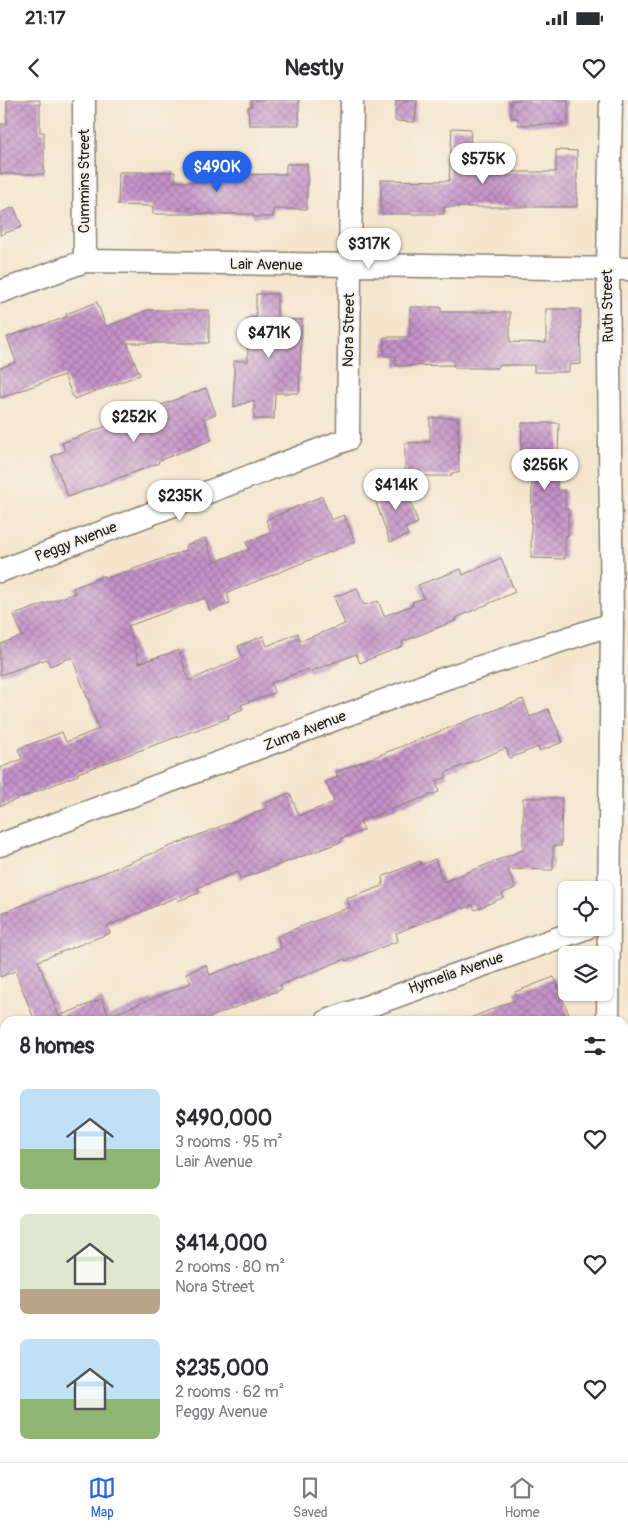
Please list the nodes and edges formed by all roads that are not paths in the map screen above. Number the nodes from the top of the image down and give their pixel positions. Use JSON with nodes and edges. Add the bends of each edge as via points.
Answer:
{"nodes":[{"id":1,"x":84,"y":100,"type":"edge"},
{"id":2,"x":352,"y":100,"type":"edge"},
{"id":3,"x":611,"y":100,"type":"edge"},
{"id":4,"x":85,"y":261,"type":"junction"},
{"id":5,"x":350,"y":266,"type":"junction"},
{"id":6,"x":618,"y":269,"type":"edge"},
{"id":7,"x":0,"y":292,"type":"edge"},
{"id":8,"x":348,"y":439,"type":"joint"},
{"id":9,"x":0,"y":571,"type":"edge"},
{"id":10,"x":612,"y":624,"type":"junction"},
{"id":11,"x":0,"y":845,"type":"edge"},
{"id":12,"x":608,"y":881,"type":"edge"},
{"id":13,"x":564,"y":936,"type":"edge"},
{"id":14,"x":607,"y":936,"type":"edge"},
{"id":15,"x":341,"y":1016,"type":"edge"},
{"id":16,"x":608,"y":1016,"type":"edge"}],
"edges":[{"from":1,"to":4,"type":"street","name":"Cummins Street"},
{"from":2,"to":5,"type":"street","name":"Nora Street"},
{"from":3,"to":6,"type":"street","name":"Ruth Street"},
{"from":4,"to":5,"type":"street","name":"Lair Avenue"},
{"from":4,"to":7,"type":"street","name":"Lair Avenue"},
{"from":5,"to":6,"type":"street","name":"Lair Avenue"},
{"from":5,"to":8,"type":"street","name":"Nora Street"},
{"from":6,"to":10,"type":"street","name":"Ruth Street"},
{"from":8,"to":9,"type":"street","name":"Peggy Avenue"},
{"from":10,"to":11,"type":"street","name":"Zuma Avenue","via":[[431,683]]},
{"from":10,"to":12,"type":"street","name":"Ruth Street"},
{"from":13,"to":15,"type":"street","name":"Hymelia Avenue"},
{"from":14,"to":16,"type":"street","name":"Ruth Street"}]}
